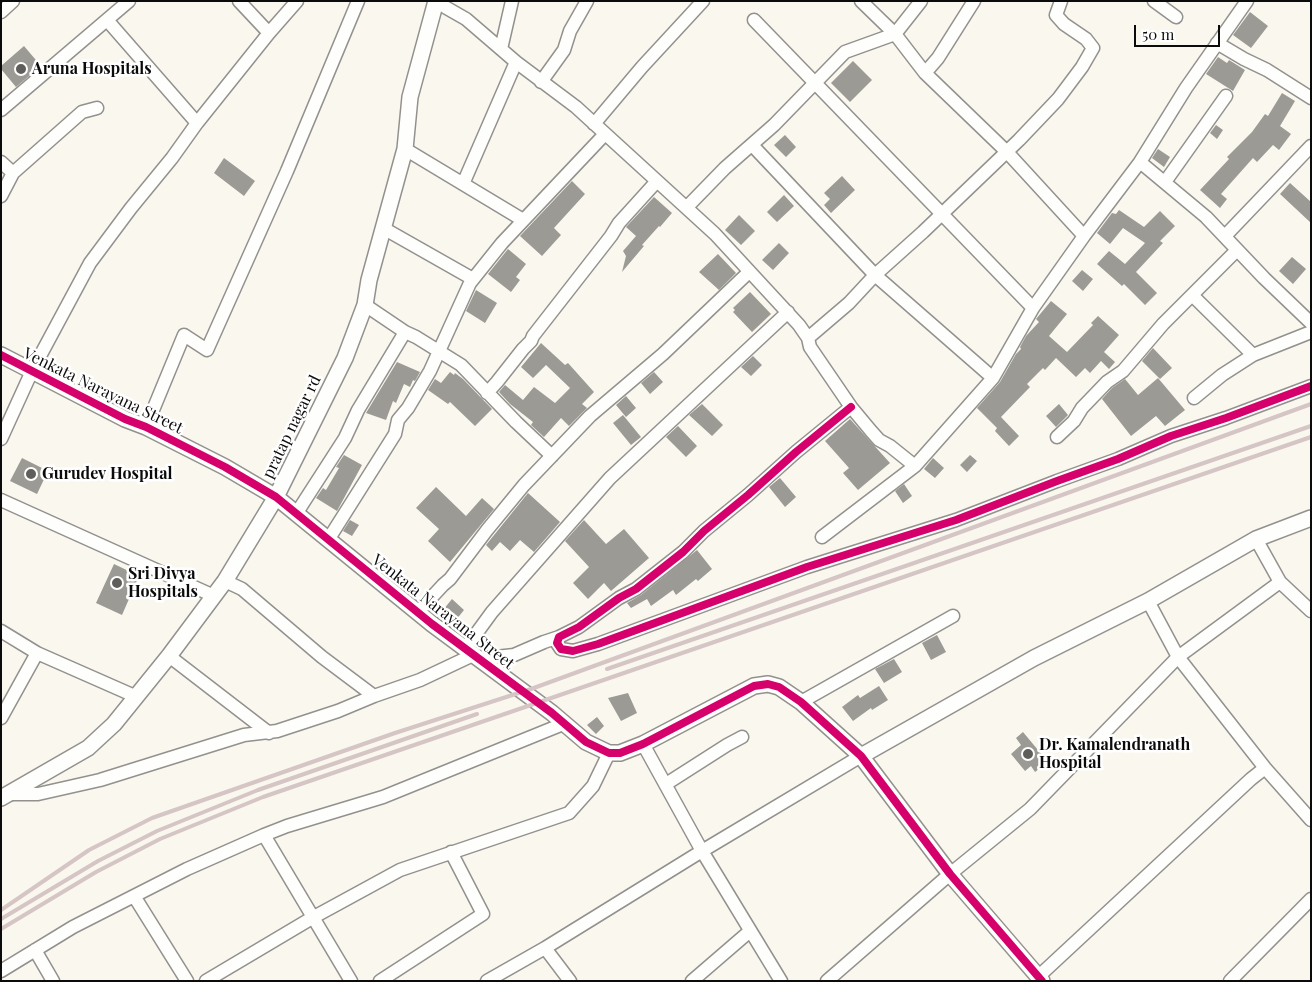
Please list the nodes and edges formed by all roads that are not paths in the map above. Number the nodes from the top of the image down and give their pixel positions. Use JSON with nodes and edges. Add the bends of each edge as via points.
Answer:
{"nodes":[{"id":1,"x":13,"y":1,"type":"edge"},
{"id":2,"x":129,"y":1,"type":"edge"},
{"id":3,"x":238,"y":1,"type":"edge"},
{"id":4,"x":297,"y":1,"type":"edge"},
{"id":5,"x":358,"y":1,"type":"edge"},
{"id":6,"x":437,"y":1,"type":"edge"},
{"id":7,"x":512,"y":1,"type":"edge"},
{"id":8,"x":587,"y":1,"type":"edge"},
{"id":9,"x":703,"y":1,"type":"edge"},
{"id":10,"x":861,"y":1,"type":"edge"},
{"id":11,"x":921,"y":1,"type":"edge"},
{"id":12,"x":974,"y":1,"type":"edge"},
{"id":13,"x":1060,"y":1,"type":"edge"},
{"id":14,"x":1154,"y":1,"type":"edge"},
{"id":15,"x":1247,"y":1,"type":"edge"},
{"id":16,"x":1,"y":12,"type":"edge"},
{"id":17,"x":1176,"y":17,"type":"dead end"},
{"id":18,"x":107,"y":20,"type":"junction"},
{"id":19,"x":754,"y":20,"type":"dead end"},
{"id":20,"x":269,"y":33,"type":"junction"},
{"id":21,"x":895,"y":34,"type":"junction"},
{"id":22,"x":1217,"y":43,"type":"junction"},
{"id":23,"x":501,"y":49,"type":"junction"},
{"id":24,"x":516,"y":62,"type":"junction"},
{"id":25,"x":925,"y":73,"type":"junction"},
{"id":26,"x":541,"y":82,"type":"junction"},
{"id":27,"x":815,"y":84,"type":"junction"},
{"id":28,"x":1226,"y":96,"type":"dead end"},
{"id":29,"x":1311,"y":98,"type":"edge"},
{"id":30,"x":97,"y":108,"type":"dead end"},
{"id":31,"x":1,"y":110,"type":"edge"},
{"id":32,"x":197,"y":123,"type":"junction"},
{"id":33,"x":594,"y":124,"type":"junction"},
{"id":34,"x":605,"y":134,"type":"junction"},
{"id":35,"x":752,"y":145,"type":"junction"},
{"id":36,"x":1311,"y":146,"type":"edge"},
{"id":37,"x":404,"y":149,"type":"junction"},
{"id":38,"x":1007,"y":152,"type":"junction"},
{"id":39,"x":1,"y":162,"type":"edge"},
{"id":40,"x":1140,"y":162,"type":"junction"},
{"id":41,"x":13,"y":173,"type":"junction"},
{"id":42,"x":657,"y":181,"type":"junction"},
{"id":43,"x":1165,"y":182,"type":"junction"},
{"id":44,"x":464,"y":184,"type":"junction"},
{"id":45,"x":1,"y":196,"type":"edge"},
{"id":46,"x":687,"y":207,"type":"junction"},
{"id":47,"x":942,"y":214,"type":"junction"},
{"id":48,"x":523,"y":220,"type":"junction"},
{"id":49,"x":383,"y":228,"type":"junction"},
{"id":50,"x":1084,"y":236,"type":"junction"},
{"id":51,"x":1224,"y":236,"type":"junction"},
{"id":52,"x":1237,"y":250,"type":"junction"},
{"id":53,"x":749,"y":272,"type":"junction"},
{"id":54,"x":875,"y":275,"type":"junction"},
{"id":55,"x":473,"y":279,"type":"junction"},
{"id":56,"x":1192,"y":295,"type":"junction"},
{"id":57,"x":365,"y":305,"type":"junction"},
{"id":58,"x":1033,"y":308,"type":"junction"},
{"id":59,"x":788,"y":312,"type":"junction"},
{"id":60,"x":1311,"y":323,"type":"edge"},
{"id":61,"x":405,"y":332,"type":"junction"},
{"id":62,"x":1311,"y":332,"type":"edge"},
{"id":63,"x":808,"y":338,"type":"junction"},
{"id":64,"x":439,"y":352,"type":"junction"},
{"id":65,"x":1,"y":355,"type":"edge"},
{"id":66,"x":1253,"y":355,"type":"junction"},
{"id":67,"x":32,"y":371,"type":"junction"},
{"id":68,"x":993,"y":378,"type":"junction"},
{"id":69,"x":1311,"y":386,"type":"edge"},
{"id":70,"x":487,"y":393,"type":"junction"},
{"id":71,"x":1194,"y":398,"type":"dead end"},
{"id":72,"x":851,"y":407,"type":"junction"},
{"id":73,"x":146,"y":427,"type":"junction"},
{"id":74,"x":1057,"y":437,"type":"dead end"},
{"id":75,"x":1,"y":439,"type":"edge"},
{"id":76,"x":552,"y":456,"type":"junction"},
{"id":77,"x":915,"y":466,"type":"junction"},
{"id":78,"x":276,"y":497,"type":"junction"},
{"id":79,"x":1,"y":500,"type":"edge"},
{"id":80,"x":296,"y":514,"type":"junction"},
{"id":81,"x":1311,"y":518,"type":"edge"},
{"id":82,"x":822,"y":537,"type":"dead end"},
{"id":83,"x":1256,"y":539,"type":"junction"},
{"id":84,"x":328,"y":540,"type":"junction"},
{"id":85,"x":225,"y":581,"type":"junction"},
{"id":86,"x":1280,"y":582,"type":"junction"},
{"id":87,"x":214,"y":596,"type":"junction"},
{"id":88,"x":1148,"y":601,"type":"junction"},
{"id":89,"x":1311,"y":611,"type":"edge"},
{"id":90,"x":418,"y":612,"type":"junction"},
{"id":91,"x":953,"y":616,"type":"dead end"},
{"id":92,"x":1,"y":631,"type":"edge"},
{"id":93,"x":560,"y":637,"type":"junction"},
{"id":94,"x":37,"y":653,"type":"junction"},
{"id":95,"x":473,"y":655,"type":"junction"},
{"id":96,"x":169,"y":656,"type":"junction"},
{"id":97,"x":1178,"y":657,"type":"junction"},
{"id":98,"x":374,"y":696,"type":"junction"},
{"id":99,"x":137,"y":697,"type":"junction"},
{"id":100,"x":801,"y":702,"type":"junction"},
{"id":101,"x":1,"y":718,"type":"edge"},
{"id":102,"x":563,"y":724,"type":"junction"},
{"id":103,"x":268,"y":732,"type":"junction"},
{"id":104,"x":742,"y":738,"type":"dead end"},
{"id":105,"x":642,"y":744,"type":"junction"},
{"id":106,"x":609,"y":753,"type":"junction"},
{"id":107,"x":861,"y":756,"type":"junction"},
{"id":108,"x":1265,"y":768,"type":"junction"},
{"id":109,"x":666,"y":784,"type":"junction"},
{"id":110,"x":4,"y":796,"type":"edge"},
{"id":111,"x":1311,"y":820,"type":"edge"},
{"id":112,"x":264,"y":835,"type":"junction"},
{"id":113,"x":702,"y":851,"type":"junction"},
{"id":114,"x":451,"y":852,"type":"junction"},
{"id":115,"x":950,"y":874,"type":"junction"},
{"id":116,"x":134,"y":896,"type":"junction"},
{"id":117,"x":1311,"y":899,"type":"edge"},
{"id":118,"x":312,"y":918,"type":"junction"},
{"id":119,"x":750,"y":931,"type":"junction"},
{"id":120,"x":545,"y":948,"type":"junction"},
{"id":121,"x":35,"y":950,"type":"junction"},
{"id":122,"x":1,"y":972,"type":"edge"},
{"id":123,"x":1041,"y":979,"type":"edge"},
{"id":124,"x":53,"y":981,"type":"edge"},
{"id":125,"x":187,"y":981,"type":"edge"},
{"id":126,"x":206,"y":981,"type":"edge"},
{"id":127,"x":350,"y":981,"type":"edge"},
{"id":128,"x":380,"y":981,"type":"edge"},
{"id":129,"x":487,"y":981,"type":"edge"},
{"id":130,"x":570,"y":981,"type":"edge"},
{"id":131,"x":692,"y":981,"type":"edge"},
{"id":132,"x":781,"y":981,"type":"edge"},
{"id":133,"x":827,"y":981,"type":"edge"},
{"id":134,"x":1230,"y":981,"type":"edge"}],
"edges":[{"from":1,"to":16,"type":"street"},
{"from":2,"to":18,"type":"street"},
{"from":3,"to":20,"type":"street"},
{"from":4,"to":20,"type":"street"},
{"from":5,"to":73,"type":"street","via":[[207,350],[184,336]]},
{"from":6,"to":23,"type":"street"},
{"from":6,"to":37,"type":"street","name":"pratap nagar rd","via":[[410,97]]},
{"from":7,"to":23,"type":"street"},
{"from":8,"to":26,"type":"street","via":[[570,31],[564,50]]},
{"from":9,"to":33,"type":"street"},
{"from":10,"to":21,"type":"street"},
{"from":11,"to":21,"type":"street"},
{"from":12,"to":25,"type":"street"},
{"from":13,"to":38,"type":"street","via":[[1056,15],[1093,48],[1058,99]]},
{"from":14,"to":17,"type":"street"},
{"from":15,"to":22,"type":"street"},
{"from":18,"to":31,"type":"street"},
{"from":18,"to":32,"type":"street"},
{"from":19,"to":27,"type":"street"},
{"from":20,"to":32,"type":"street"},
{"from":21,"to":25,"type":"street"},
{"from":21,"to":27,"type":"street","via":[[846,52]]},
{"from":22,"to":29,"type":"street"},
{"from":22,"to":40,"type":"street"},
{"from":23,"to":24,"type":"street"},
{"from":24,"to":26,"type":"street"},
{"from":24,"to":44,"type":"street"},
{"from":25,"to":38,"type":"street"},
{"from":26,"to":33,"type":"street"},
{"from":27,"to":35,"type":"street"},
{"from":27,"to":47,"type":"street"},
{"from":28,"to":43,"type":"street"},
{"from":30,"to":41,"type":"street","via":[[82,112]]},
{"from":32,"to":67,"type":"street","via":[[90,263]]},
{"from":33,"to":34,"type":"street"},
{"from":34,"to":42,"type":"street"},
{"from":34,"to":48,"type":"street"},
{"from":35,"to":46,"type":"street"},
{"from":35,"to":54,"type":"street"},
{"from":36,"to":51,"type":"street"},
{"from":37,"to":44,"type":"street"},
{"from":37,"to":49,"type":"street","name":"pratap nagar rd"},
{"from":38,"to":47,"type":"street"},
{"from":38,"to":50,"type":"street"},
{"from":39,"to":41,"type":"street"},
{"from":40,"to":43,"type":"street"},
{"from":40,"to":50,"type":"street"},
{"from":41,"to":45,"type":"street"},
{"from":42,"to":46,"type":"street"},
{"from":42,"to":70,"type":"street","via":[[619,223],[532,341]]},
{"from":43,"to":51,"type":"street"},
{"from":44,"to":48,"type":"street"},
{"from":46,"to":53,"type":"street"},
{"from":47,"to":54,"type":"street"},
{"from":47,"to":58,"type":"street"},
{"from":48,"to":55,"type":"street"},
{"from":49,"to":55,"type":"street"},
{"from":49,"to":57,"type":"street","name":"pratap nagar rd"},
{"from":50,"to":58,"type":"street"},
{"from":51,"to":52,"type":"street"},
{"from":52,"to":56,"type":"street"},
{"from":52,"to":60,"type":"street"},
{"from":53,"to":59,"type":"street"},
{"from":53,"to":76,"type":"street","via":[[651,365],[599,406]]},
{"from":54,"to":63,"type":"street","via":[[849,303]]},
{"from":54,"to":68,"type":"street"},
{"from":55,"to":64,"type":"street"},
{"from":56,"to":66,"type":"street"},
{"from":56,"to":74,"type":"street"},
{"from":57,"to":61,"type":"street"},
{"from":57,"to":78,"type":"street","name":"pratap nagar rd","via":[[345,358]]},
{"from":58,"to":68,"type":"street"},
{"from":59,"to":63,"type":"street"},
{"from":59,"to":95,"type":"street","via":[[610,478],[492,612]]},
{"from":61,"to":64,"type":"street"},
{"from":61,"to":80,"type":"street","via":[[345,438]]},
{"from":62,"to":66,"type":"street"},
{"from":63,"to":72,"type":"street","via":[[810,348]]},
{"from":64,"to":70,"type":"street","via":[[461,365]]},
{"from":64,"to":84,"type":"street","via":[[398,420],[395,434]]},
{"from":65,"to":67,"type":"street","name":"Venkata Narayana Street"},
{"from":66,"to":71,"type":"street"},
{"from":67,"to":73,"type":"street","name":"Venkata Narayana Street"},
{"from":67,"to":75,"type":"street"},
{"from":68,"to":77,"type":"street"},
{"from":69,"to":93,"type":"street","via":[[1171,436],[1118,460],[956,520],[807,567],[598,644],[567,651],[560,649],[557,643]]},
{"from":70,"to":76,"type":"street"},
{"from":72,"to":77,"type":"street","via":[[879,440]]},
{"from":72,"to":93,"type":"street","via":[[683,552],[636,589]]},
{"from":73,"to":78,"type":"street","name":"Venkata Narayana Street"},
{"from":76,"to":90,"type":"street","via":[[499,515],[450,579]]},
{"from":77,"to":82,"type":"street"},
{"from":78,"to":80,"type":"street","name":"Venkata Narayana Street"},
{"from":78,"to":85,"type":"street","name":"pratap nagar rd"},
{"from":79,"to":87,"type":"street"},
{"from":80,"to":84,"type":"street","name":"Venkata Narayana Street"},
{"from":81,"to":83,"type":"street"},
{"from":83,"to":86,"type":"street"},
{"from":83,"to":88,"type":"street"},
{"from":84,"to":90,"type":"street","name":"Venkata Narayana Street"},
{"from":85,"to":87,"type":"street","name":"pratap nagar rd"},
{"from":85,"to":98,"type":"street","via":[[242,589]]},
{"from":86,"to":89,"type":"street"},
{"from":86,"to":97,"type":"street"},
{"from":87,"to":96,"type":"street","name":"pratap nagar rd"},
{"from":88,"to":97,"type":"street"},
{"from":88,"to":107,"type":"street","via":[[1034,658]]},
{"from":90,"to":95,"type":"street","name":"Venkata Narayana Street"},
{"from":91,"to":100,"type":"street"},
{"from":92,"to":94,"type":"street"},
{"from":93,"to":95,"type":"street","via":[[514,655]]},
{"from":94,"to":99,"type":"street"},
{"from":94,"to":101,"type":"street"},
{"from":95,"to":98,"type":"street","via":[[420,680]]},
{"from":95,"to":102,"type":"street","name":"Venkata Narayana Street"},
{"from":96,"to":99,"type":"street","name":"pratap nagar rd"},
{"from":96,"to":103,"type":"street"},
{"from":97,"to":108,"type":"street"},
{"from":97,"to":115,"type":"street","via":[[1030,809]]},
{"from":98,"to":103,"type":"street","via":[[338,711]]},
{"from":99,"to":110,"type":"street","name":"pratap nagar rd","via":[[88,748]]},
{"from":100,"to":105,"type":"street","via":[[779,687],[768,684],[754,686]]},
{"from":100,"to":107,"type":"street"},
{"from":102,"to":106,"type":"street","name":"Venkata Narayana Street","via":[[586,742]]},
{"from":102,"to":112,"type":"street","via":[[383,797]]},
{"from":103,"to":110,"type":"street","via":[[244,735],[100,780],[38,794]]},
{"from":104,"to":109,"type":"street"},
{"from":105,"to":106,"type":"street","via":[[620,753]]},
{"from":105,"to":109,"type":"street"},
{"from":106,"to":114,"type":"street","via":[[593,786],[569,813]]},
{"from":107,"to":113,"type":"street"},
{"from":107,"to":115,"type":"street"},
{"from":108,"to":111,"type":"street"},
{"from":108,"to":123,"type":"street"},
{"from":109,"to":113,"type":"street"},
{"from":112,"to":116,"type":"street"},
{"from":112,"to":118,"type":"street"},
{"from":113,"to":119,"type":"street"},
{"from":113,"to":120,"type":"street"},
{"from":114,"to":118,"type":"street","via":[[400,870]]},
{"from":114,"to":128,"type":"street","via":[[483,914]]},
{"from":115,"to":123,"type":"street"},
{"from":115,"to":133,"type":"street"},
{"from":116,"to":121,"type":"street"},
{"from":116,"to":125,"type":"street"},
{"from":117,"to":134,"type":"street"},
{"from":118,"to":126,"type":"street"},
{"from":118,"to":127,"type":"street"},
{"from":119,"to":131,"type":"street"},
{"from":119,"to":132,"type":"street"},
{"from":120,"to":129,"type":"street"},
{"from":120,"to":130,"type":"street"},
{"from":121,"to":122,"type":"street"},
{"from":121,"to":124,"type":"street"}]}
